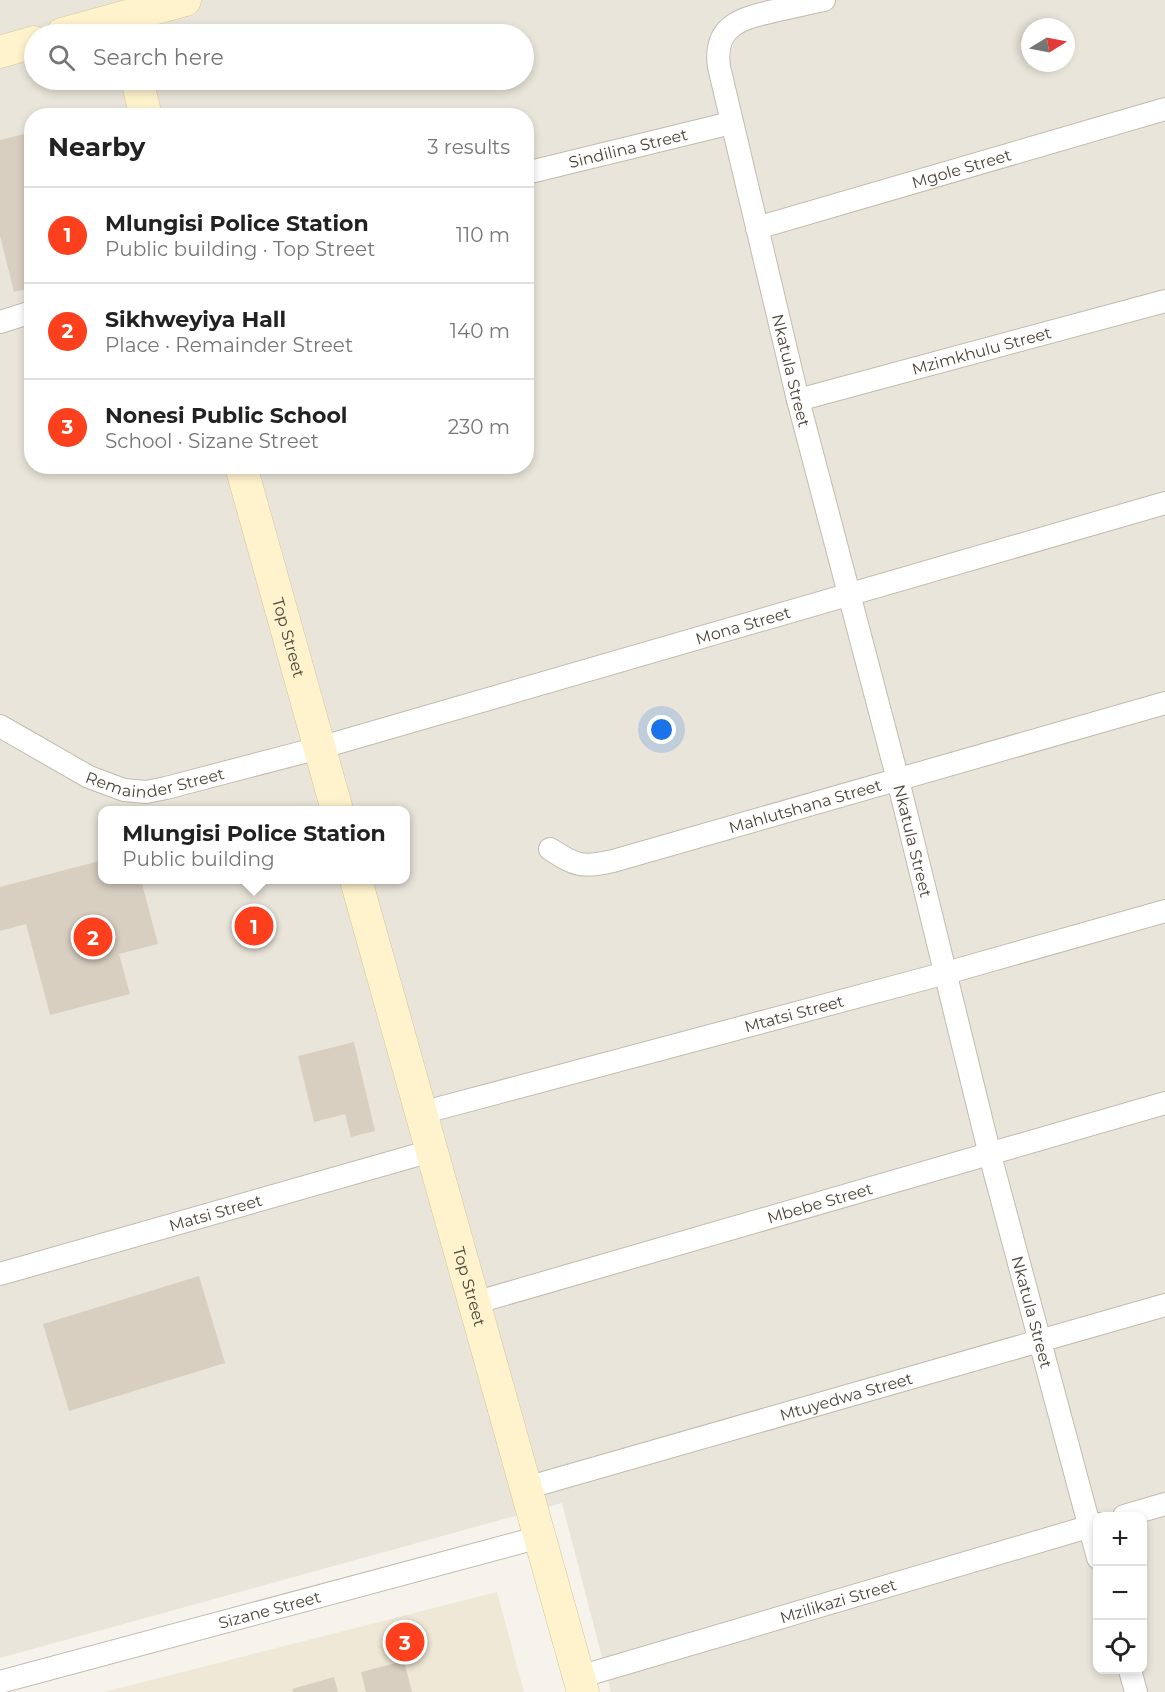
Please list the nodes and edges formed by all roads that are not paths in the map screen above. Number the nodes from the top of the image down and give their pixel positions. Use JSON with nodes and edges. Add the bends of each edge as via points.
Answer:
{"nodes":[{"id":1,"x":185,"y":0,"type":"edge"},
{"id":2,"x":824,"y":0,"type":"edge"},
{"id":3,"x":128,"y":24,"type":"edge"},
{"id":4,"x":24,"y":45,"type":"edge"},
{"id":5,"x":0,"y":52,"type":"edge"},
{"id":6,"x":140,"y":90,"type":"edge"},
{"id":7,"x":144,"y":108,"type":"edge"},
{"id":8,"x":1165,"y":109,"type":"edge"},
{"id":9,"x":731,"y":123,"type":"junction"},
{"id":10,"x":534,"y":171,"type":"edge"},
{"id":11,"x":757,"y":228,"type":"junction"},
{"id":12,"x":1165,"y":301,"type":"edge"},
{"id":13,"x":24,"y":314,"type":"edge"},
{"id":14,"x":0,"y":322,"type":"edge"},
{"id":15,"x":798,"y":400,"type":"junction"},
{"id":16,"x":243,"y":474,"type":"edge"},
{"id":17,"x":1165,"y":503,"type":"edge"},
{"id":18,"x":848,"y":595,"type":"junction"},
{"id":19,"x":1165,"y":703,"type":"edge"},
{"id":20,"x":0,"y":726,"type":"edge"},
{"id":21,"x":319,"y":748,"type":"junction"},
{"id":22,"x":898,"y":780,"type":"junction"},
{"id":23,"x":336,"y":806,"type":"edge"},
{"id":24,"x":550,"y":849,"type":"dead end"},
{"id":25,"x":357,"y":884,"type":"edge"},
{"id":26,"x":1165,"y":910,"type":"edge"},
{"id":27,"x":946,"y":973,"type":"junction"},
{"id":28,"x":1165,"y":1103,"type":"edge"},
{"id":29,"x":421,"y":1113,"type":"junction"},
{"id":30,"x":431,"y":1151,"type":"junction"},
{"id":31,"x":990,"y":1155,"type":"junction"},
{"id":32,"x":0,"y":1274,"type":"edge"},
{"id":33,"x":474,"y":1303,"type":"junction"},
{"id":34,"x":1165,"y":1305,"type":"edge"},
{"id":35,"x":1038,"y":1340,"type":"junction"},
{"id":36,"x":526,"y":1488,"type":"junction"},
{"id":37,"x":1165,"y":1504,"type":"edge"},
{"id":38,"x":1138,"y":1512,"type":"edge"},
{"id":39,"x":1093,"y":1525,"type":"edge"},
{"id":40,"x":540,"y":1537,"type":"junction"},
{"id":41,"x":1131,"y":1674,"type":"edge"},
{"id":42,"x":0,"y":1682,"type":"edge"},
{"id":43,"x":581,"y":1684,"type":"edge"},
{"id":44,"x":1136,"y":1692,"type":"edge"}],
"edges":[{"from":1,"to":3,"type":"street"},
{"from":2,"to":9,"type":"street","name":"Nkatula Street","via":[[740,21],[723,36],[718,58]]},
{"from":4,"to":5,"type":"street"},
{"from":6,"to":7,"type":"street"},
{"from":8,"to":11,"type":"street","name":"Mgole Street"},
{"from":9,"to":10,"type":"street","name":"Sindilina Street"},
{"from":9,"to":11,"type":"street","name":"Nkatula Street"},
{"from":11,"to":15,"type":"street","name":"Nkatula Street"},
{"from":12,"to":15,"type":"street","name":"Mzimkhulu Street"},
{"from":13,"to":14,"type":"street"},
{"from":15,"to":18,"type":"street","name":"Nkatula Street"},
{"from":16,"to":21,"type":"street","name":"Top Street"},
{"from":17,"to":18,"type":"street","name":"Mona Street"},
{"from":18,"to":21,"type":"street","name":"Mona Street"},
{"from":18,"to":22,"type":"street","name":"Nkatula Street"},
{"from":19,"to":22,"type":"street","name":"Mahlutshana Street"},
{"from":20,"to":21,"type":"street","name":"Remainder Street","via":[[89,777],[124,790],[146,792]]},
{"from":21,"to":23,"type":"street","name":"Top Street"},
{"from":22,"to":24,"type":"street","name":"Mahlutshana Street","via":[[597,864],[572,863]]},
{"from":22,"to":27,"type":"street","name":"Nkatula Street"},
{"from":25,"to":29,"type":"street","name":"Top Street"},
{"from":26,"to":27,"type":"street","name":"Mtatsi Street"},
{"from":27,"to":29,"type":"street","name":"Mtatsi Street"},
{"from":27,"to":31,"type":"street","name":"Nkatula Street"},
{"from":28,"to":31,"type":"street","name":"Mbebe Street"},
{"from":29,"to":30,"type":"street","name":"Top Street"},
{"from":30,"to":32,"type":"street","name":"Matsi Street"},
{"from":30,"to":33,"type":"street","name":"Top Street"},
{"from":31,"to":33,"type":"street","name":"Mbebe Street"},
{"from":31,"to":35,"type":"street","name":"Nkatula Street"},
{"from":33,"to":36,"type":"street","name":"Top Street"},
{"from":34,"to":35,"type":"street","name":"Mtuyedwa Street"},
{"from":35,"to":36,"type":"street","name":"Mtuyedwa Street"},
{"from":35,"to":39,"type":"street","name":"Nkatula Street"},
{"from":36,"to":40,"type":"street","name":"Top Street"},
{"from":37,"to":38,"type":"street"},
{"from":39,"to":43,"type":"street","name":"Mzilikazi Street"},
{"from":40,"to":42,"type":"street","name":"Sizane Street"},
{"from":40,"to":43,"type":"street","name":"Top Street"},
{"from":41,"to":44,"type":"street"}]}
